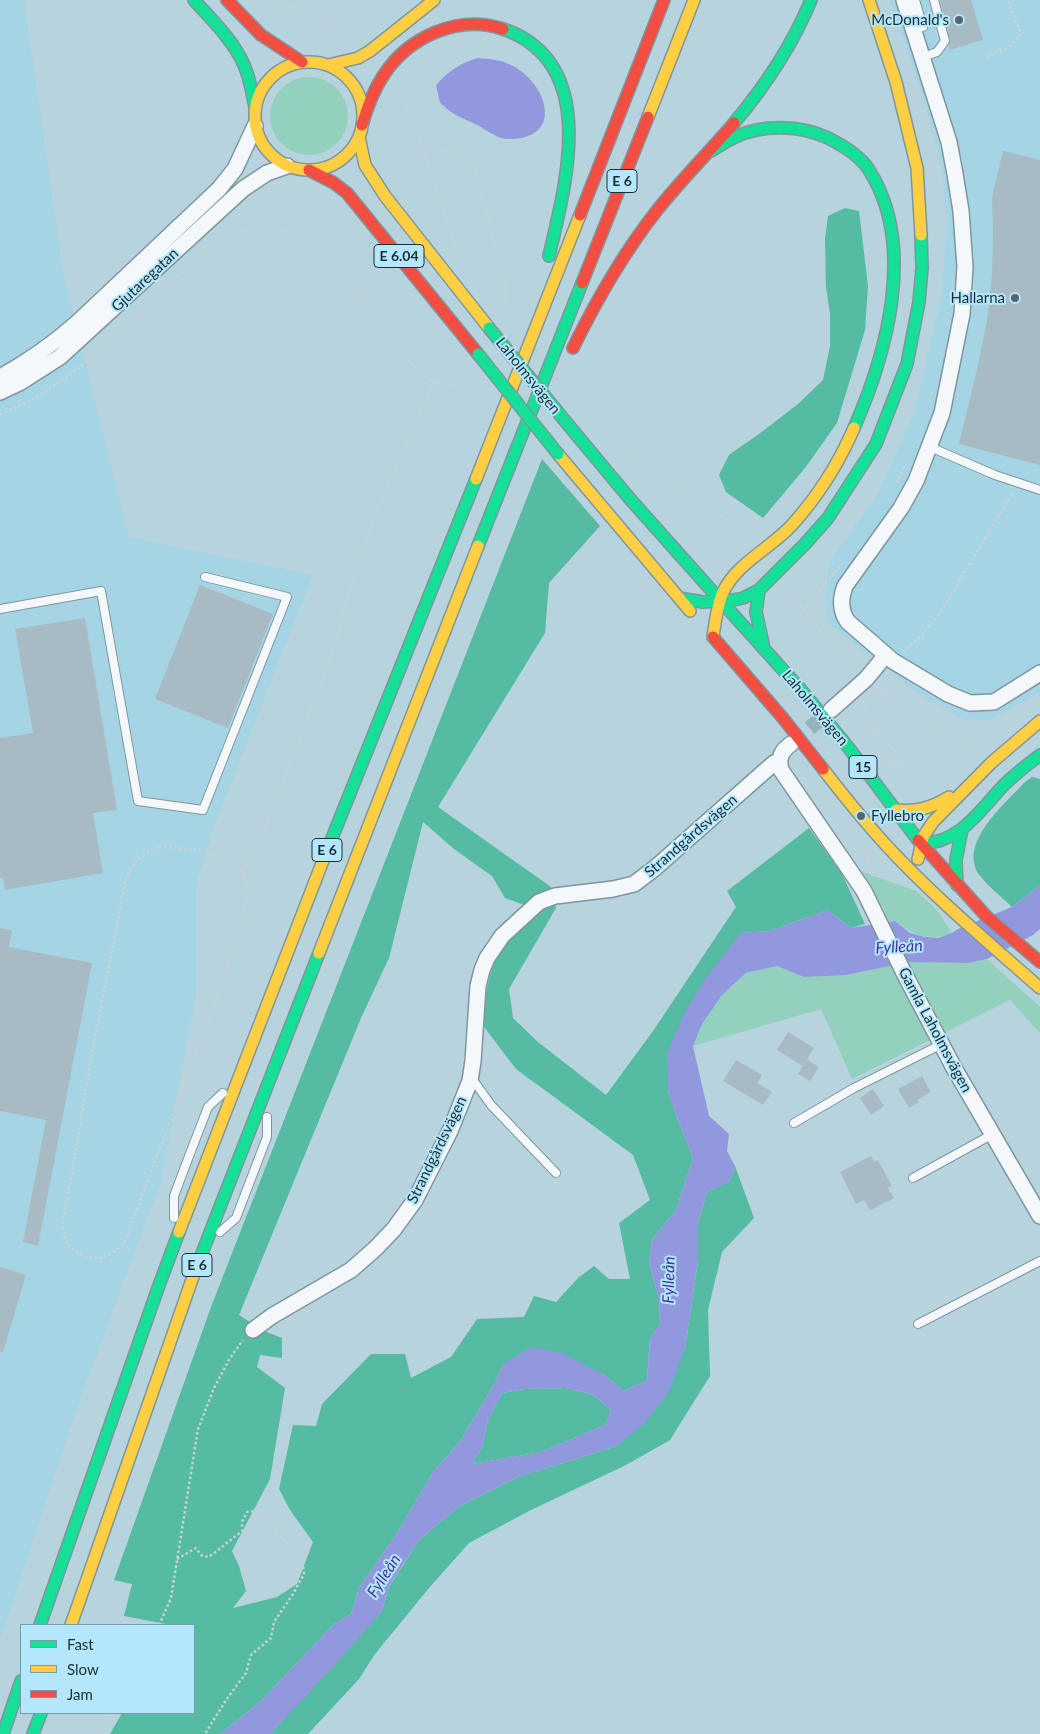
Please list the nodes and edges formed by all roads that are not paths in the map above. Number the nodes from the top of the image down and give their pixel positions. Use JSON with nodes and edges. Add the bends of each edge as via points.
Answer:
{"nodes":[{"id":1,"x":194,"y":0,"type":"edge"},
{"id":2,"x":227,"y":0,"type":"edge"},
{"id":3,"x":434,"y":0,"type":"edge"},
{"id":4,"x":664,"y":0,"type":"edge"},
{"id":5,"x":694,"y":0,"type":"edge"},
{"id":6,"x":811,"y":0,"type":"edge"},
{"id":7,"x":869,"y":0,"type":"edge"},
{"id":8,"x":904,"y":0,"type":"edge"},
{"id":9,"x":915,"y":0,"type":"edge"},
{"id":10,"x":934,"y":0,"type":"edge"},
{"id":11,"x":913,"y":30,"type":"junction"},
{"id":12,"x":923,"y":57,"type":"junction"},
{"id":13,"x":302,"y":62,"type":"junction"},
{"id":14,"x":328,"y":65,"type":"junction"},
{"id":15,"x":255,"y":107,"type":"junction"},
{"id":16,"x":362,"y":125,"type":"junction"},
{"id":17,"x":255,"y":126,"type":"junction"},
{"id":18,"x":358,"y":137,"type":"junction"},
{"id":19,"x":709,"y":152,"type":"junction"},
{"id":20,"x":287,"y":166,"type":"junction"},
{"id":21,"x":309,"y":170,"type":"junction"},
{"id":22,"x":528,"y":347,"type":"junction"},
{"id":23,"x":570,"y":354,"type":"dead end"},
{"id":24,"x":0,"y":376,"type":"edge"},
{"id":25,"x":554,"y":388,"type":"dead end"},
{"id":26,"x":0,"y":392,"type":"edge"},
{"id":27,"x":930,"y":447,"type":"junction"},
{"id":28,"x":1040,"y":490,"type":"edge"},
{"id":29,"x":471,"y":562,"type":"junction"},
{"id":30,"x":692,"y":568,"type":"junction"},
{"id":31,"x":744,"y":568,"type":"junction"},
{"id":32,"x":706,"y":570,"type":"dead end"},
{"id":33,"x":722,"y":571,"type":"dead end"},
{"id":34,"x":205,"y":577,"type":"dead end"},
{"id":35,"x":759,"y":590,"type":"junction"},
{"id":36,"x":679,"y":598,"type":"junction"},
{"id":37,"x":720,"y":600,"type":"junction"},
{"id":38,"x":0,"y":609,"type":"edge"},
{"id":39,"x":713,"y":637,"type":"junction"},
{"id":40,"x":764,"y":648,"type":"junction"},
{"id":41,"x":889,"y":658,"type":"junction"},
{"id":42,"x":1040,"y":673,"type":"edge"},
{"id":43,"x":831,"y":710,"type":"tunnel mouth"},
{"id":44,"x":1040,"y":721,"type":"edge"},
{"id":45,"x":790,"y":744,"type":"tunnel mouth"},
{"id":46,"x":1040,"y":755,"type":"edge"},
{"id":47,"x":779,"y":763,"type":"junction"},
{"id":48,"x":967,"y":786,"type":"junction"},
{"id":49,"x":896,"y":810,"type":"junction"},
{"id":50,"x":868,"y":825,"type":"junction"},
{"id":51,"x":962,"y":829,"type":"junction"},
{"id":52,"x":921,"y":844,"type":"junction"},
{"id":53,"x":916,"y":876,"type":"junction"},
{"id":54,"x":957,"y":885,"type":"junction"},
{"id":55,"x":1040,"y":962,"type":"edge"},
{"id":56,"x":1040,"y":988,"type":"edge"},
{"id":57,"x":942,"y":1044,"type":"junction"},
{"id":58,"x":239,"y":1078,"type":"junction"},
{"id":59,"x":470,"y":1081,"type":"junction"},
{"id":60,"x":267,"y":1086,"type":"junction"},
{"id":61,"x":794,"y":1123,"type":"dead end"},
{"id":62,"x":993,"y":1134,"type":"junction"},
{"id":63,"x":556,"y":1173,"type":"dead end"},
{"id":64,"x":913,"y":1178,"type":"dead end"},
{"id":65,"x":1040,"y":1216,"type":"edge"},
{"id":66,"x":204,"y":1247,"type":"junction"},
{"id":67,"x":173,"y":1249,"type":"junction"},
{"id":68,"x":1040,"y":1261,"type":"edge"},
{"id":69,"x":918,"y":1324,"type":"dead end"},
{"id":70,"x":253,"y":1330,"type":"road end"},
{"id":71,"x":40,"y":1624,"type":"edge"},
{"id":72,"x":71,"y":1624,"type":"edge"},
{"id":73,"x":20,"y":1684,"type":"edge"},
{"id":74,"x":41,"y":1714,"type":"edge"},
{"id":75,"x":4,"y":1734,"type":"edge"},
{"id":76,"x":33,"y":1734,"type":"edge"}],
"edges":[{"from":1,"to":15,"type":"main road","name":"Laholmsvägen","via":[[236,51],[251,84]]},
{"from":2,"to":13,"type":"main road","name":"Laholmsvägen","via":[[253,30]]},
{"from":3,"to":14,"type":"main road","via":[[370,52]]},
{"from":4,"to":22,"type":"main road","number":"E 6"},
{"from":5,"to":29,"type":"main road","number":"E 6"},
{"from":6,"to":19,"type":"main road","via":[[782,60]]},
{"from":7,"to":35,"type":"main road","via":[[896,82],[917,168],[922,268],[919,302],[907,364],[876,444],[828,518]]},
{"from":8,"to":11,"type":"street"},
{"from":9,"to":11,"type":"lane","via":[[923,27]]},
{"from":10,"to":12,"type":"lane","via":[[945,41],[937,52]]},
{"from":11,"to":12,"type":"street"},
{"from":12,"to":27,"type":"street","via":[[949,142],[961,211],[966,267],[962,314],[948,385]]},
{"from":13,"to":14,"type":"main road","name":"Laholmsvägen"},
{"from":13,"to":15,"type":"main road","name":"Laholmsvägen","via":[[285,67],[271,77],[260,91]]},
{"from":14,"to":16,"type":"main road","name":"Laholmsvägen","via":[[348,79],[358,93]]},
{"from":15,"to":17,"type":"main road","name":"Laholmsvägen"},
{"from":16,"to":18,"type":"main road","name":"Laholmsvägen"},
{"from":16,"to":22,"type":"main road","via":[[372,95],[390,66],[434,32],[462,25],[493,25],[522,37],[549,60],[566,99],[568,165]]},
{"from":17,"to":20,"type":"main road","name":"Laholmsvägen","via":[[266,150]]},
{"from":17,"to":24,"type":"street","name":"Gjutaregatan","via":[[235,169],[219,189],[70,329],[35,357]]},
{"from":18,"to":21,"type":"main road","name":"Laholmsvägen","via":[[339,161]]},
{"from":18,"to":30,"type":"main road","name":"Laholmsvägen","number":"E 6.04","bridge":true,"via":[[366,165],[385,196],[570,428]]},
{"from":19,"to":23,"type":"main road","via":[[633,243]]},
{"from":19,"to":31,"type":"main road","via":[[736,137],[776,128],[808,131],[831,139],[868,168],[886,204],[892,236],[893,272],[887,332],[856,424],[832,470],[804,509],[786,531]]},
{"from":20,"to":21,"type":"main road","name":"Laholmsvägen"},
{"from":20,"to":26,"type":"street","name":"Gjutaregatan","via":[[267,172],[243,189],[60,357]]},
{"from":21,"to":36,"type":"main road","name":"Laholmsvägen","number":"E 6.04","bridge":true,"via":[[347,193]]},
{"from":22,"to":58,"type":"main road","number":"E 6"},
{"from":25,"to":29,"type":"main road","via":[[490,543]]},
{"from":27,"to":28,"type":"lane"},
{"from":27,"to":41,"type":"street","via":[[901,508],[845,586],[840,600],[848,622]]},
{"from":29,"to":60,"type":"main road","number":"E 6"},
{"from":30,"to":32,"type":"main road"},
{"from":30,"to":37,"type":"main road","name":"Laholmsvägen","number":"E 6.04"},
{"from":31,"to":33,"type":"main road"},
{"from":31,"to":37,"type":"main road","via":[[730,582]]},
{"from":34,"to":38,"type":"lane","via":[[287,597],[203,810],[138,801],[101,591]]},
{"from":35,"to":37,"type":"main road","via":[[734,600]]},
{"from":35,"to":40,"type":"main road","via":[[755,618]]},
{"from":36,"to":37,"type":"main road","via":[[703,602]]},
{"from":36,"to":39,"type":"main road","name":"Laholmsvägen","number":"E 6.04"},
{"from":37,"to":39,"type":"main road"},
{"from":37,"to":40,"type":"main road","name":"Laholmsvägen","number":"15"},
{"from":39,"to":50,"type":"main road","name":"Laholmsvägen","number":"15"},
{"from":40,"to":49,"type":"main road","name":"Laholmsvägen","number":"15","via":[[848,747]]},
{"from":41,"to":42,"type":"street","via":[[948,694],[970,703],[994,702]]},
{"from":41,"to":43,"type":"street"},
{"from":44,"to":48,"type":"main road"},
{"from":45,"to":47,"type":"street","via":[[784,749]]},
{"from":46,"to":51,"type":"main road","via":[[1006,783]]},
{"from":47,"to":57,"type":"street","name":"Gamla Laholmsvägen","via":[[786,780],[864,891]]},
{"from":47,"to":59,"type":"street","name":"Strandgårdsvägen","via":[[634,884],[555,896],[540,902],[502,936],[482,970],[478,986]]},
{"from":48,"to":49,"type":"main road","via":[[927,809],[917,812]]},
{"from":48,"to":52,"type":"main road","via":[[933,822]]},
{"from":49,"to":52,"type":"main road","name":"Laholmsvägen","number":"15"},
{"from":50,"to":52,"type":"main road","name":"Laholmsvägen","number":"15","via":[[897,839]]},
{"from":50,"to":53,"type":"main road","name":"Laholmsvägen","number":"15"},
{"from":51,"to":52,"type":"main road","via":[[939,843]]},
{"from":51,"to":54,"type":"main road","via":[[956,860]]},
{"from":52,"to":53,"type":"main road"},
{"from":52,"to":54,"type":"main road","name":"Laholmsvägen","number":"15"},
{"from":53,"to":56,"type":"main road","name":"Laholmsvägen","number":"15"},
{"from":54,"to":55,"type":"main road","name":"Laholmsvägen","number":"15","via":[[986,916]]},
{"from":57,"to":61,"type":"lane","via":[[854,1088]]},
{"from":57,"to":62,"type":"street","name":"Gamla Laholmsvägen"},
{"from":58,"to":67,"type":"main road","number":"E 6"},
{"from":58,"to":67,"type":"lane","via":[[208,1107],[191,1151],[174,1196]]},
{"from":59,"to":63,"type":"lane"},
{"from":59,"to":70,"type":"street","name":"Strandgårdsvägen","via":[[416,1200],[394,1229],[351,1270]]},
{"from":60,"to":66,"type":"main road","number":"E 6"},
{"from":60,"to":66,"type":"lane","via":[[267,1137],[236,1218]]},
{"from":62,"to":64,"type":"lane"},
{"from":62,"to":65,"type":"street","name":"Gamla Laholmsvägen"},
{"from":66,"to":72,"type":"main road","number":"E 6"},
{"from":67,"to":71,"type":"main road","number":"E 6"},
{"from":68,"to":69,"type":"lane"},
{"from":73,"to":75,"type":"main road"},
{"from":74,"to":76,"type":"main road"}]}
